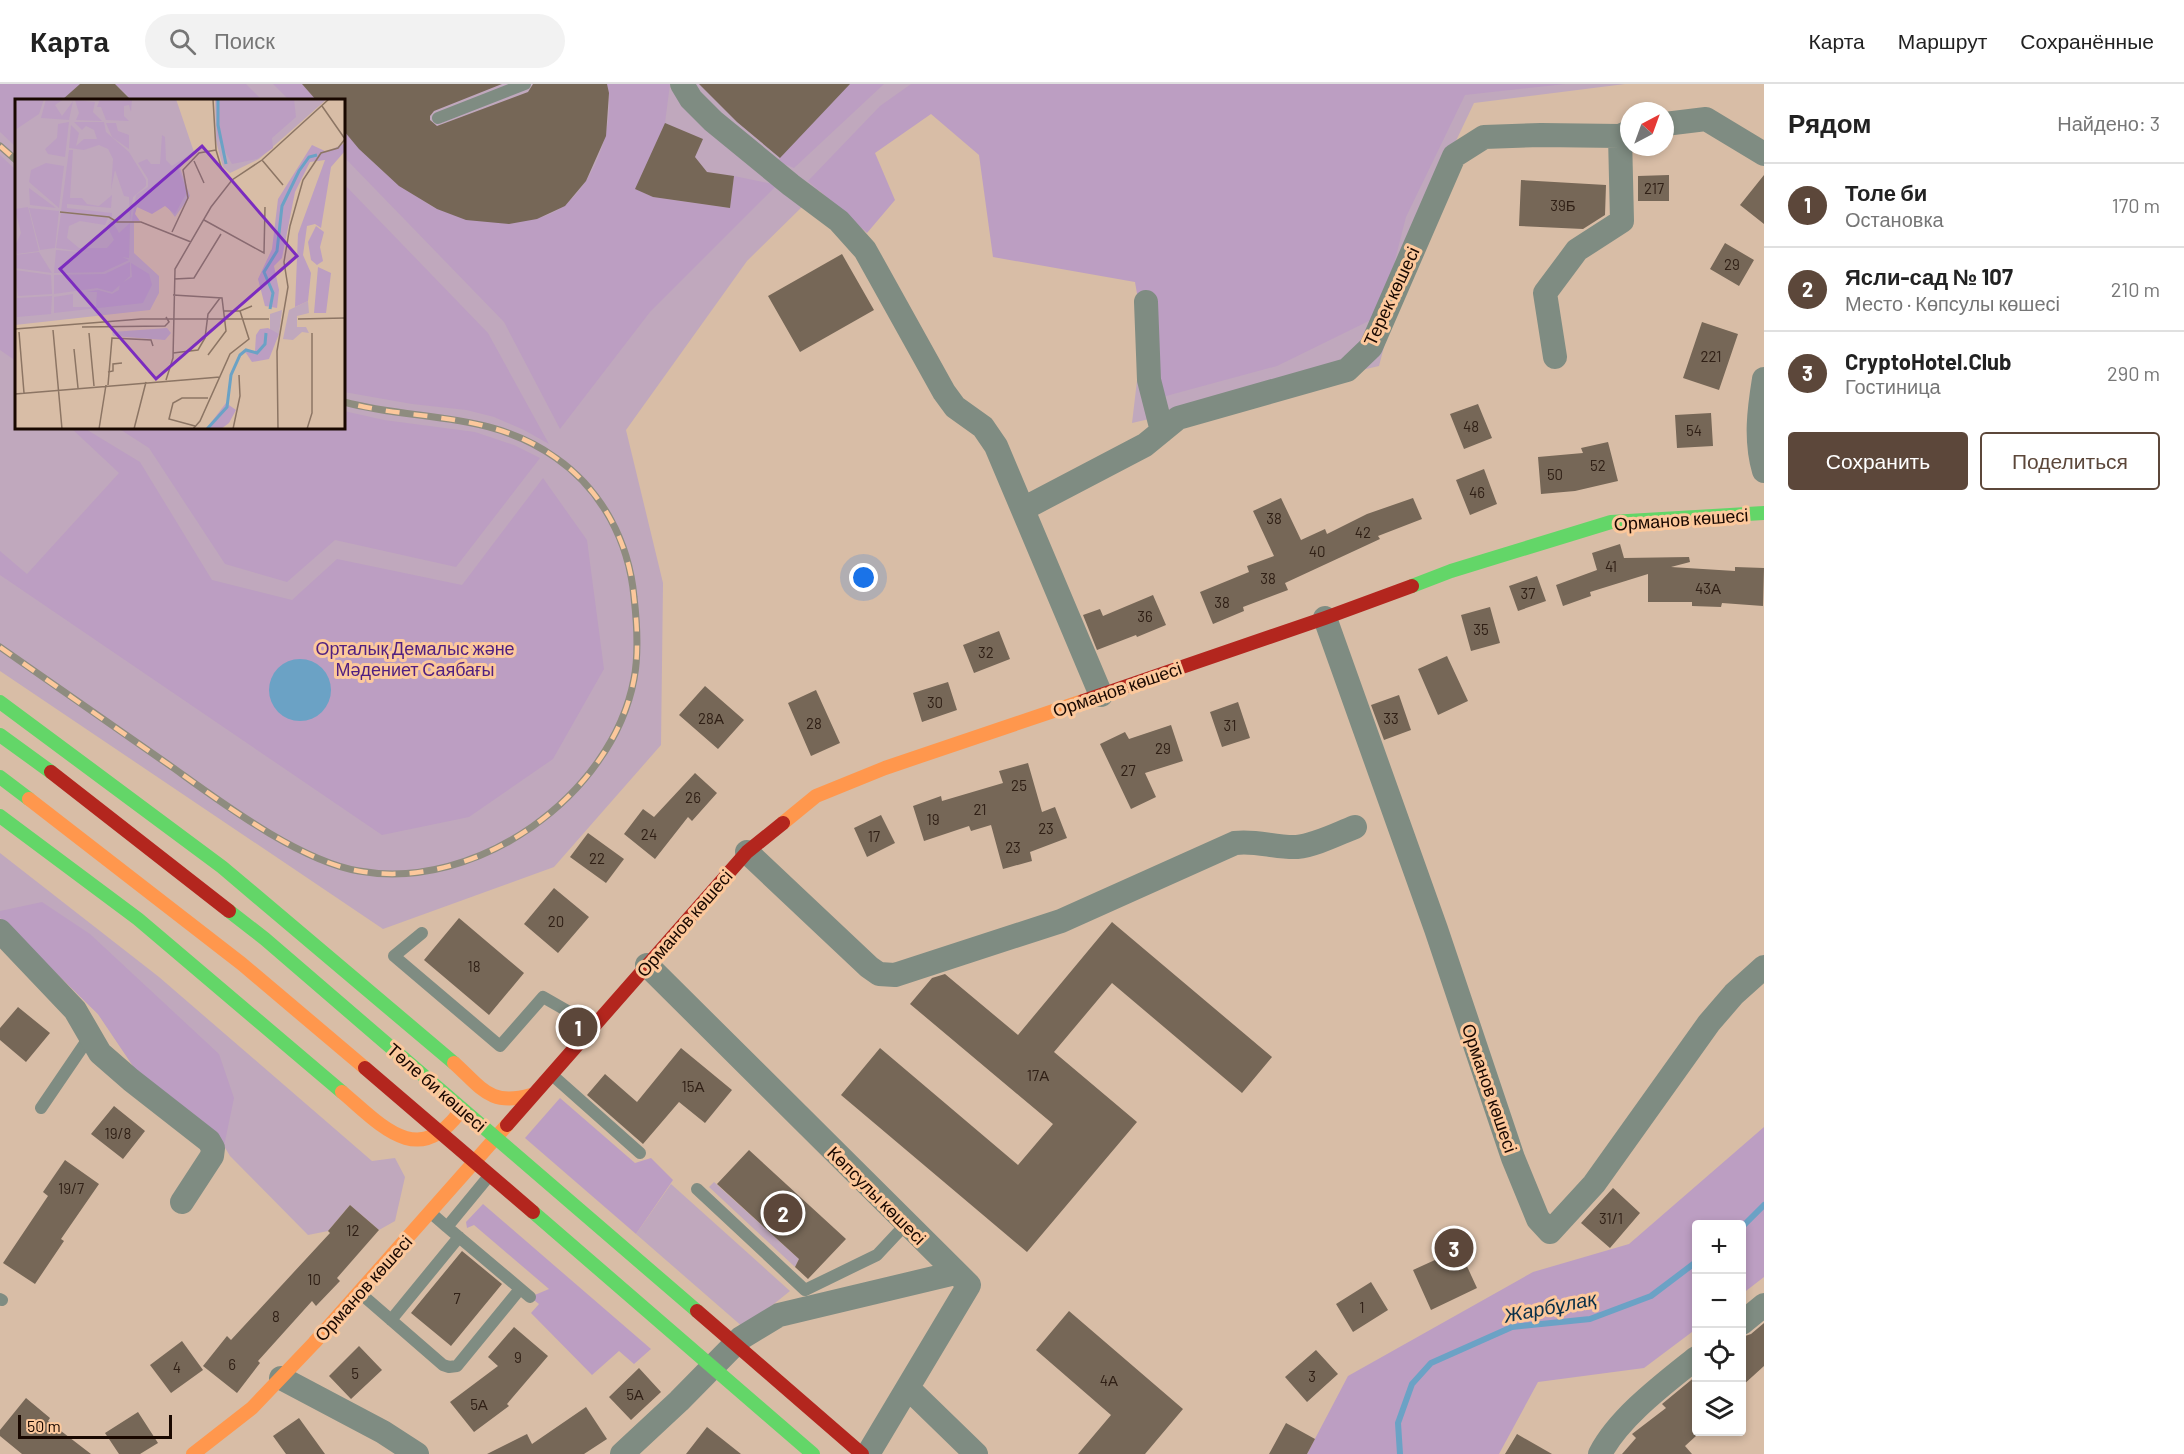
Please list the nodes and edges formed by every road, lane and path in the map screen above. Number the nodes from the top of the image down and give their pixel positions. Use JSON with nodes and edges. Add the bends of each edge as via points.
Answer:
{"nodes":[{"id":1,"x":525,"y":84,"type":"edge"},
{"id":2,"x":682,"y":84,"type":"edge"},
{"id":3,"x":438,"y":118,"type":"dead end"},
{"id":4,"x":1674,"y":123,"type":"edge"},
{"id":5,"x":1620,"y":134,"type":"edge"},
{"id":6,"x":1764,"y":154,"type":"edge"},
{"id":7,"x":1623,"y":156,"type":"edge"},
{"id":8,"x":1146,"y":302,"type":"dead end"},
{"id":9,"x":1555,"y":357,"type":"dead end"},
{"id":10,"x":1764,"y":379,"type":"edge"},
{"id":11,"x":1162,"y":431,"type":"junction"},
{"id":12,"x":1764,"y":471,"type":"edge"},
{"id":13,"x":1023,"y":509,"type":"junction"},
{"id":14,"x":1764,"y":513,"type":"edge"},
{"id":15,"x":1325,"y":618,"type":"junction"},
{"id":16,"x":1101,"y":695,"type":"junction"},
{"id":17,"x":0,"y":702,"type":"edge"},
{"id":18,"x":0,"y":735,"type":"edge"},
{"id":19,"x":0,"y":777,"type":"edge"},
{"id":20,"x":0,"y":816,"type":"edge"},
{"id":21,"x":1355,"y":826,"type":"dead end"},
{"id":22,"x":747,"y":852,"type":"junction"},
{"id":23,"x":0,"y":931,"type":"edge"},
{"id":24,"x":422,"y":933,"type":"dead end"},
{"id":25,"x":647,"y":965,"type":"junction"},
{"id":26,"x":1764,"y":967,"type":"edge"},
{"id":27,"x":593,"y":1026,"type":"junction"},
{"id":28,"x":90,"y":1036,"type":"junction"},
{"id":29,"x":462,"y":1070,"type":"junction"},
{"id":30,"x":550,"y":1074,"type":"junction"},
{"id":31,"x":531,"y":1095,"type":"junction"},
{"id":32,"x":41,"y":1108,"type":"dead end"},
{"id":33,"x":519,"y":1142,"type":"dead end"},
{"id":34,"x":640,"y":1153,"type":"dead end"},
{"id":35,"x":697,"y":1189,"type":"dead end"},
{"id":36,"x":182,"y":1202,"type":"dead end"},
{"id":37,"x":430,"y":1212,"type":"junction"},
{"id":38,"x":906,"y":1224,"type":"junction"},
{"id":39,"x":447,"y":1227,"type":"junction"},
{"id":40,"x":459,"y":1237,"type":"junction"},
{"id":41,"x":955,"y":1273,"type":"junction"},
{"id":42,"x":359,"y":1292,"type":"junction"},
{"id":43,"x":1764,"y":1305,"type":"edge"},
{"id":44,"x":391,"y":1320,"type":"junction"},
{"id":45,"x":1746,"y":1320,"type":"edge"},
{"id":46,"x":1692,"y":1361,"type":"edge"},
{"id":47,"x":281,"y":1378,"type":"junction"},
{"id":48,"x":908,"y":1388,"type":"junction"},
{"id":49,"x":193,"y":1454,"type":"edge"},
{"id":50,"x":417,"y":1454,"type":"edge"},
{"id":51,"x":622,"y":1454,"type":"edge"},
{"id":52,"x":813,"y":1454,"type":"edge"},
{"id":53,"x":862,"y":1454,"type":"edge"},
{"id":54,"x":868,"y":1454,"type":"edge"},
{"id":55,"x":976,"y":1454,"type":"edge"},
{"id":56,"x":1600,"y":1454,"type":"edge"}],
"edges":[{"from":1,"to":3,"type":"lane"},
{"from":2,"to":13,"type":"street","via":[[691,99],[714,121],[839,221],[865,250],[944,392],[955,407],[983,427],[996,446]]},
{"from":4,"to":6,"type":"street","via":[[1706,119]]},
{"from":5,"to":11,"type":"street","name":"Терек көшесі","via":[[1484,136],[1454,156],[1371,347],[1347,370],[1178,418]]},
{"from":7,"to":9,"type":"street","via":[[1622,221],[1577,250],[1545,293]]},
{"from":8,"to":11,"type":"street","via":[[1149,380]]},
{"from":10,"to":12,"type":"street","via":[[1758,417],[1758,453]]},
{"from":11,"to":13,"type":"street","name":"Терек көшесі","via":[[1145,445]]},
{"from":13,"to":16,"type":"street"},
{"from":14,"to":15,"type":"main road","name":"Орманов көшесі","via":[[1611,522],[1451,571]]},
{"from":15,"to":16,"type":"main road","name":"Орманов көшесі"},
{"from":15,"to":26,"type":"street","name":"Орманов көшесі","via":[[1514,1158],[1538,1219],[1550,1232],[1594,1184],[1709,1023]]},
{"from":16,"to":22,"type":"main road","name":"Орманов көшесі","via":[[885,768],[816,796]]},
{"from":17,"to":29,"type":"main road","via":[[222,867]]},
{"from":18,"to":53,"type":"main road","name":"Төле би көшесі","bridge":true,"via":[[265,939]]},
{"from":19,"to":52,"type":"main road","name":"Төле би көшесі","bridge":true,"via":[[242,964]]},
{"from":20,"to":29,"type":"main road","via":[[138,919],[392,1134],[425,1140],[446,1129],[464,1100]]},
{"from":21,"to":22,"type":"street","via":[[1298,847],[1235,843],[1061,921],[895,975],[879,974],[868,967]]},
{"from":22,"to":25,"type":"main road","name":"Орманов көшесі"},
{"from":23,"to":28,"type":"street","via":[[75,1010]]},
{"from":24,"to":27,"type":"lane","via":[[394,956],[500,1046],[543,997]]},
{"from":25,"to":27,"type":"main road","name":"Орманов көшесі"},
{"from":25,"to":38,"type":"street","name":"Көпсулы көшесі"},
{"from":27,"to":30,"type":"main road","name":"Орманов көшесі"},
{"from":28,"to":32,"type":"lane"},
{"from":28,"to":36,"type":"street","via":[[100,1053],[213,1148],[212,1156]]},
{"from":29,"to":31,"type":"main road","via":[[492,1097],[518,1100]]},
{"from":30,"to":31,"type":"main road","name":"Орманов көшесі"},
{"from":30,"to":34,"type":"lane"},
{"from":31,"to":37,"type":"main road","name":"Орманов көшесі"},
{"from":33,"to":39,"type":"lane"},
{"from":35,"to":38,"type":"lane","via":[[805,1290],[877,1255]]},
{"from":37,"to":39,"type":"lane"},
{"from":37,"to":42,"type":"main road","name":"Орманов көшесі"},
{"from":38,"to":41,"type":"street","name":"Көпсулы көшесі"},
{"from":39,"to":40,"type":"lane"},
{"from":40,"to":44,"type":"lane"},
{"from":40,"to":44,"type":"lane","via":[[525,1293],[457,1366],[449,1368]]},
{"from":41,"to":48,"type":"street","name":"Көпсулы көшесі","via":[[969,1286]]},
{"from":41,"to":51,"type":"street","via":[[779,1315],[741,1338]]},
{"from":42,"to":44,"type":"lane"},
{"from":42,"to":47,"type":"main road","name":"Орманов көшесі"},
{"from":43,"to":45,"type":"street"},
{"from":46,"to":56,"type":"street","via":[[1632,1414]]},
{"from":47,"to":49,"type":"main road","name":"Орманов көшесі","via":[[252,1408]]},
{"from":47,"to":50,"type":"street"},
{"from":48,"to":54,"type":"street","name":"Көпсулы көшесі"},
{"from":48,"to":55,"type":"street"}]}
